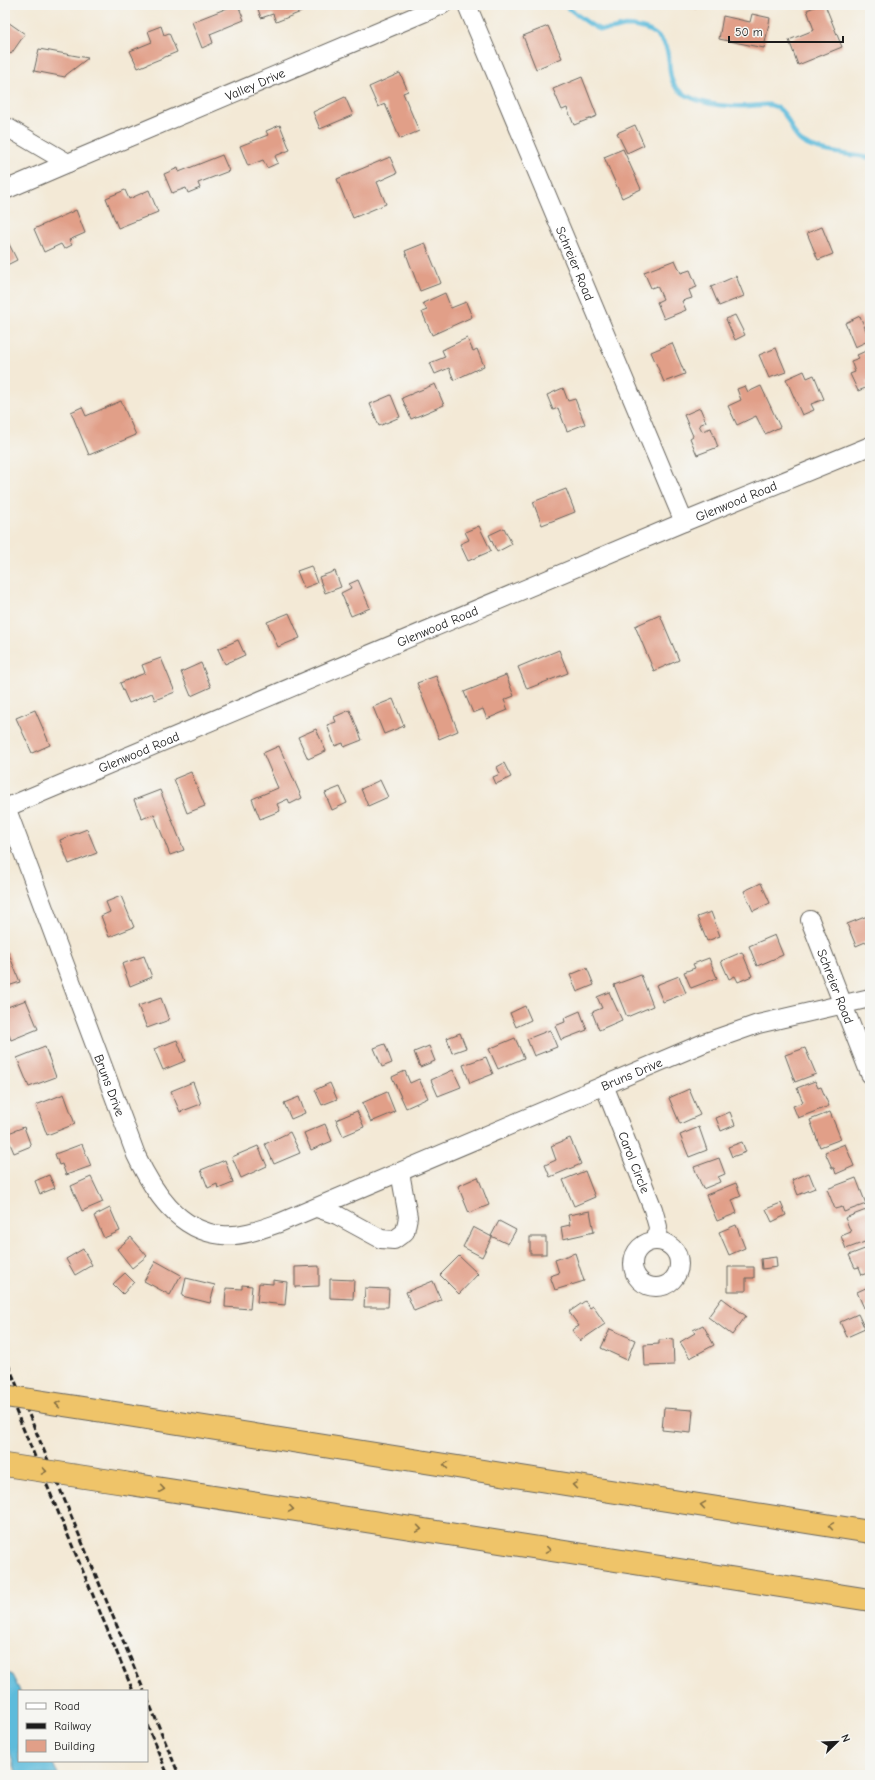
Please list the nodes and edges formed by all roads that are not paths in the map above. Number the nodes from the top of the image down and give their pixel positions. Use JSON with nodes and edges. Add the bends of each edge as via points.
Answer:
{"nodes":[{"id":1,"x":442,"y":5,"type":"edge"},
{"id":2,"x":467,"y":5,"type":"edge"},
{"id":3,"x":5,"y":126,"type":"edge"},
{"id":4,"x":68,"y":163,"type":"junction"},
{"id":5,"x":5,"y":190,"type":"edge"},
{"id":6,"x":870,"y":446,"type":"edge"},
{"id":7,"x":684,"y":522,"type":"junction"},
{"id":8,"x":5,"y":808,"type":"edge"},
{"id":9,"x":810,"y":920,"type":"dead end"},
{"id":10,"x":870,"y":998,"type":"edge"},
{"id":11,"x":843,"y":1004,"type":"junction"},
{"id":12,"x":870,"y":1074,"type":"edge"},
{"id":13,"x":604,"y":1085,"type":"junction"},
{"id":14,"x":400,"y":1172,"type":"junction"},
{"id":15,"x":316,"y":1208,"type":"junction"},
{"id":16,"x":656,"y":1240,"type":"dead end"},
{"id":17,"x":5,"y":1396,"type":"edge"},
{"id":18,"x":5,"y":1465,"type":"edge"},
{"id":19,"x":870,"y":1532,"type":"edge"},
{"id":20,"x":870,"y":1600,"type":"edge"}],
"edges":[{"from":1,"to":4,"type":"street","name":"Valley Drive"},
{"from":2,"to":7,"type":"street","name":"Schreier Road"},
{"from":3,"to":4,"type":"street"},
{"from":4,"to":5,"type":"street","name":"Valley Drive"},
{"from":6,"to":7,"type":"street","name":"Glenwood Road"},
{"from":7,"to":8,"type":"street","name":"Glenwood Road"},
{"from":8,"to":15,"type":"street","name":"Bruns Drive","via":[[136,1155],[158,1196],[183,1220],[205,1232],[223,1235],[257,1230]]},
{"from":9,"to":11,"type":"street","name":"Schreier Road"},
{"from":10,"to":11,"type":"street","name":"Bruns Drive"},
{"from":11,"to":12,"type":"street","name":"Schreier Road"},
{"from":11,"to":13,"type":"street","name":"Bruns Drive","via":[[758,1024],[704,1043]]},
{"from":13,"to":14,"type":"street","name":"Bruns Drive"},
{"from":13,"to":16,"type":"street","name":"Carol Circle","via":[[653,1209],[658,1227]]},
{"from":14,"to":15,"type":"street","name":"Bruns Drive"},
{"from":14,"to":15,"type":"street","via":[[408,1217],[405,1232],[394,1240],[382,1239],[337,1215]]},
{"from":19,"to":17,"type":"highway","one_way":true,"bridge":true},
{"from":18,"to":20,"type":"highway","one_way":true,"bridge":true}]}
